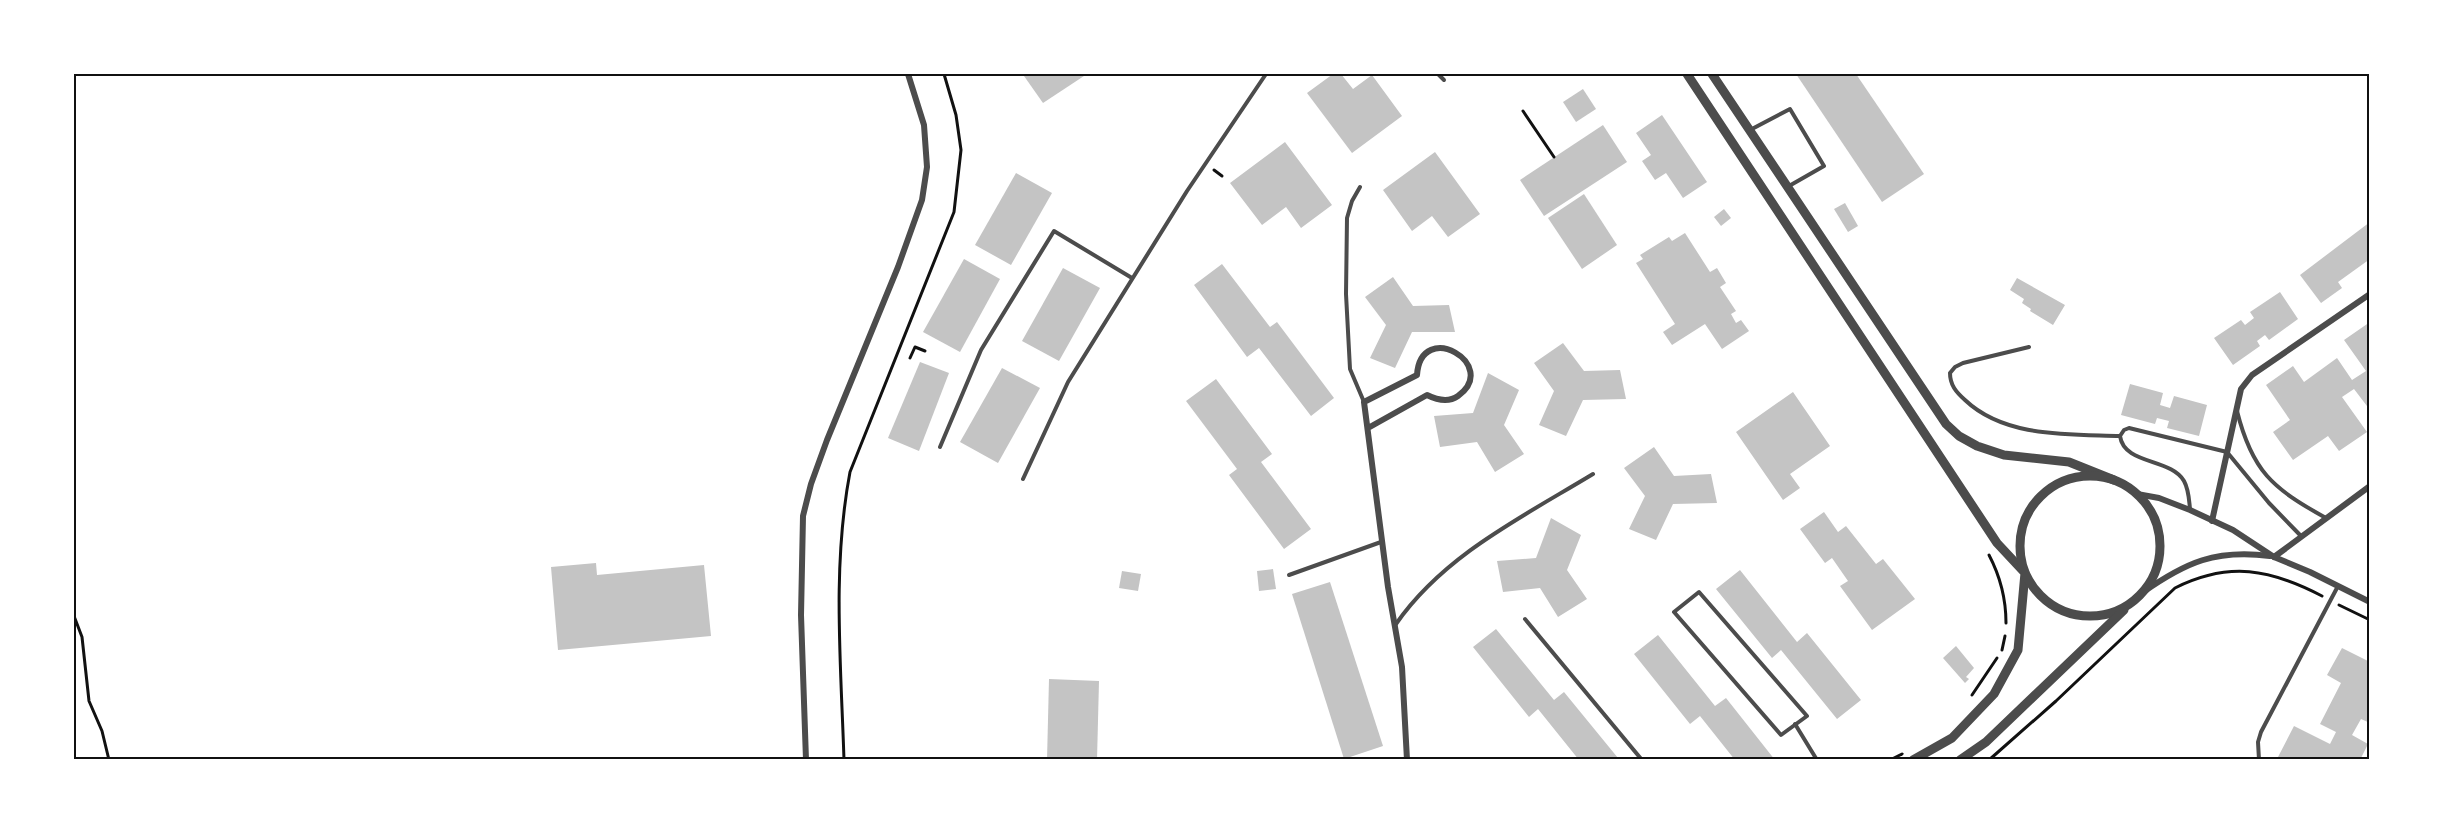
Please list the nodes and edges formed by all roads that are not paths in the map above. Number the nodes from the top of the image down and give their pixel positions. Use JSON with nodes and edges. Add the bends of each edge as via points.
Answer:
{"nodes":[{"id":1,"x":908,"y":74,"type":"edge"},
{"id":2,"x":1266,"y":74,"type":"edge"},
{"id":3,"x":1438,"y":74,"type":"edge"},
{"id":4,"x":1687,"y":74,"type":"edge"},
{"id":5,"x":1712,"y":74,"type":"edge"},
{"id":6,"x":1444,"y":80,"type":"dead end"},
{"id":7,"x":1750,"y":129,"type":"junction"},
{"id":8,"x":1788,"y":186,"type":"junction"},
{"id":9,"x":1360,"y":187,"type":"dead end"},
{"id":10,"x":1132,"y":278,"type":"junction"},
{"id":11,"x":2370,"y":294,"type":"edge"},
{"id":12,"x":2029,"y":347,"type":"dead end"},
{"id":13,"x":1364,"y":402,"type":"junction"},
{"id":14,"x":2236,"y":404,"type":"junction"},
{"id":15,"x":1368,"y":428,"type":"junction"},
{"id":16,"x":2120,"y":436,"type":"junction"},
{"id":17,"x":940,"y":447,"type":"dead end"},
{"id":18,"x":2227,"y":452,"type":"junction"},
{"id":19,"x":1593,"y":474,"type":"dead end"},
{"id":20,"x":1023,"y":479,"type":"dead end"},
{"id":21,"x":2114,"y":480,"type":"junction"},
{"id":22,"x":2370,"y":486,"type":"edge"},
{"id":23,"x":2137,"y":494,"type":"junction"},
{"id":24,"x":2190,"y":510,"type":"junction"},
{"id":25,"x":2326,"y":518,"type":"junction"},
{"id":26,"x":2212,"y":520,"type":"junction"},
{"id":27,"x":2301,"y":536,"type":"junction"},
{"id":28,"x":1382,"y":542,"type":"junction"},
{"id":29,"x":2274,"y":557,"type":"junction"},
{"id":30,"x":2025,"y":573,"type":"junction"},
{"id":31,"x":1289,"y":575,"type":"dead end"},
{"id":32,"x":2338,"y":585,"type":"junction"},
{"id":33,"x":2142,"y":593,"type":"junction"},
{"id":34,"x":2370,"y":602,"type":"edge"},
{"id":35,"x":2128,"y":605,"type":"junction"},
{"id":36,"x":1525,"y":619,"type":"dead end"},
{"id":37,"x":1395,"y":624,"type":"junction"},
{"id":38,"x":1796,"y":724,"type":"junction"},
{"id":39,"x":1908,"y":756,"type":"edge"},
{"id":40,"x":806,"y":759,"type":"edge"},
{"id":41,"x":1407,"y":759,"type":"edge"},
{"id":42,"x":1642,"y":759,"type":"edge"},
{"id":43,"x":1817,"y":759,"type":"edge"},
{"id":44,"x":1960,"y":759,"type":"edge"},
{"id":45,"x":2259,"y":759,"type":"edge"}],
"edges":[{"from":1,"to":40,"type":"street","via":[[924,125],[927,167],[922,200],[827,440],[803,516],[801,615]]},
{"from":2,"to":10,"type":"lane"},
{"from":3,"to":6,"type":"lane"},
{"from":4,"to":30,"type":"street","via":[[1997,543]]},
{"from":5,"to":7,"type":"street"},
{"from":7,"to":8,"type":"street"},
{"from":7,"to":8,"type":"lane","via":[[1790,110],[1824,166]]},
{"from":8,"to":21,"type":"street","via":[[1946,424],[1959,436],[2004,455],[2069,462]]},
{"from":9,"to":13,"type":"lane","via":[[1347,218],[1346,294],[1350,369]]},
{"from":10,"to":17,"type":"lane","via":[[1054,231],[981,350]]},
{"from":10,"to":20,"type":"lane","via":[[1068,382]]},
{"from":11,"to":14,"type":"street","via":[[2252,375]]},
{"from":12,"to":16,"type":"lane","via":[[1955,367],[1950,373],[1953,386],[1972,407],[2018,428]]},
{"from":13,"to":15,"type":"street"},
{"from":13,"to":15,"type":"street","via":[[1417,375],[1420,361],[1434,350],[1456,351],[1466,361],[1469,379],[1458,396],[1436,400],[1427,395]]},
{"from":14,"to":18,"type":"street"},
{"from":14,"to":25,"type":"lane","via":[[2244,439],[2265,475],[2286,494]]},
{"from":15,"to":28,"type":"street"},
{"from":16,"to":18,"type":"lane","via":[[2129,428]]},
{"from":16,"to":24,"type":"lane","via":[[2128,451],[2183,478]]},
{"from":18,"to":26,"type":"street"},
{"from":18,"to":27,"type":"lane"},
{"from":19,"to":37,"type":"lane","via":[[1472,547],[1409,604]]},
{"from":21,"to":23,"type":"street"},
{"from":21,"to":30,"type":"street","via":[[2074,478],[2039,498],[2021,533],[2019,547]]},
{"from":22,"to":25,"type":"street"},
{"from":23,"to":24,"type":"street"},
{"from":23,"to":33,"type":"street","via":[[2155,520],[2160,542],[2157,566]]},
{"from":24,"to":26,"type":"street"},
{"from":25,"to":27,"type":"street"},
{"from":26,"to":29,"type":"street"},
{"from":27,"to":29,"type":"street"},
{"from":28,"to":31,"type":"lane"},
{"from":28,"to":37,"type":"street"},
{"from":29,"to":32,"type":"street"},
{"from":29,"to":33,"type":"street","via":[[2229,554],[2205,559],[2176,570]]},
{"from":30,"to":35,"type":"street","via":[[2042,598],[2068,613],[2099,616]]},
{"from":30,"to":39,"type":"street","via":[[2018,650],[1994,694],[1952,738]]},
{"from":32,"to":34,"type":"street"},
{"from":32,"to":45,"type":"lane","via":[[2261,732]]},
{"from":33,"to":35,"type":"street"},
{"from":35,"to":44,"type":"street","via":[[1986,742]]},
{"from":36,"to":42,"type":"lane"},
{"from":37,"to":41,"type":"street","via":[[1402,667]]},
{"from":38,"to":38,"type":"lane","via":[[1807,716],[1699,592],[1674,612],[1781,735]]},
{"from":38,"to":43,"type":"lane"}]}
